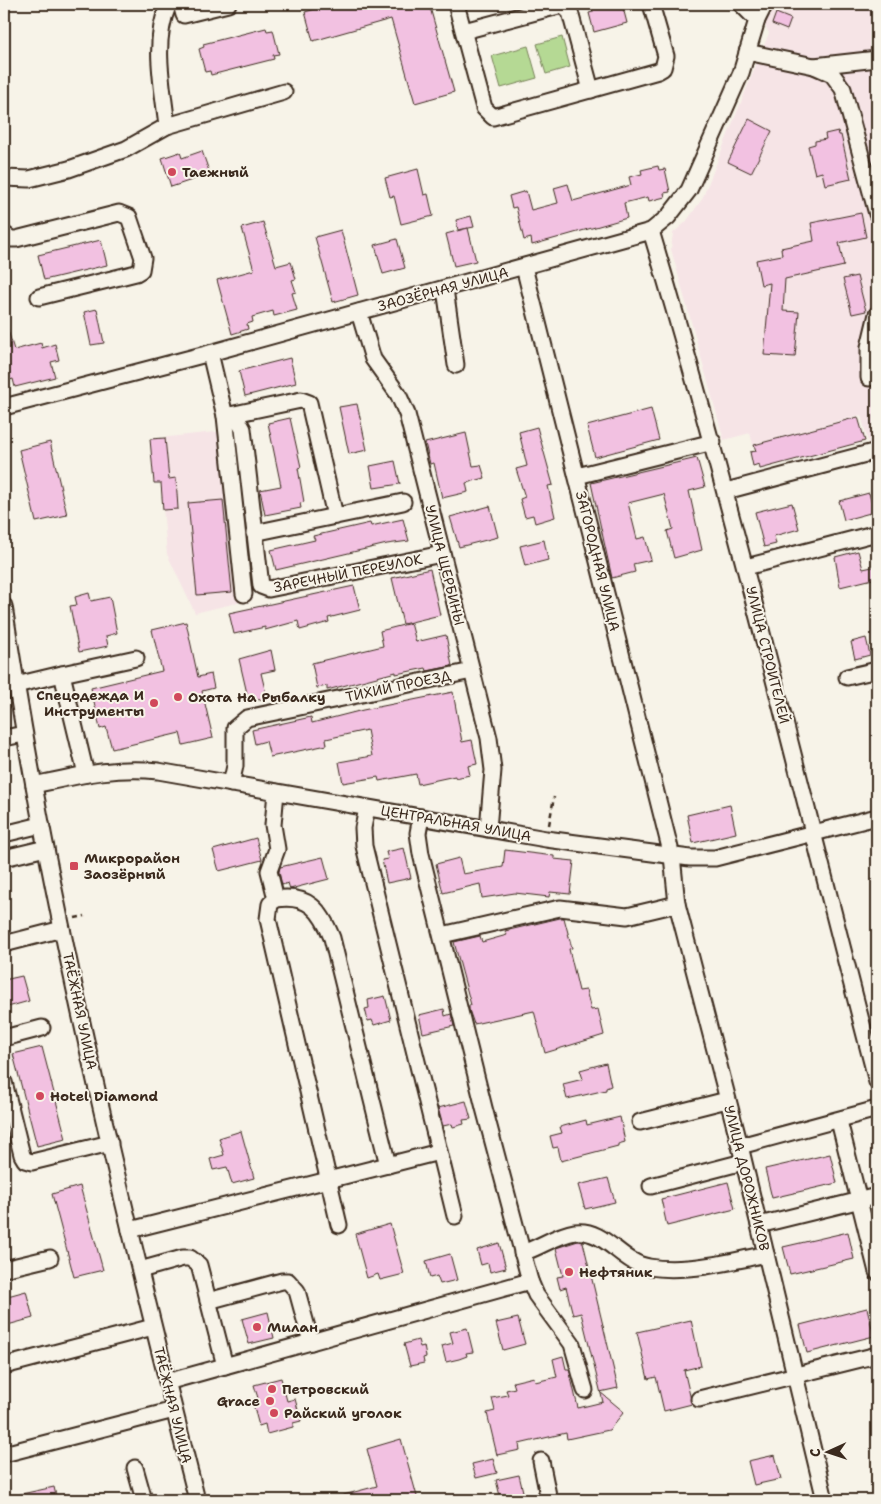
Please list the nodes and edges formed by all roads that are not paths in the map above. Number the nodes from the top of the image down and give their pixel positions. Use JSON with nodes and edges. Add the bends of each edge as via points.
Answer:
{"nodes":[{"id":1,"x":228,"y":4,"type":"edge"},
{"id":2,"x":456,"y":4,"type":"edge"},
{"id":3,"x":651,"y":4,"type":"edge"},
{"id":4,"x":741,"y":4,"type":"edge"},
{"id":5,"x":765,"y":4,"type":"edge"},
{"id":6,"x":175,"y":7,"type":"edge"},
{"id":7,"x":757,"y":20,"type":"junction"},
{"id":8,"x":464,"y":31,"type":"junction"},
{"id":9,"x":747,"y":52,"type":"junction"},
{"id":10,"x":877,"y":59,"type":"edge"},
{"id":11,"x":814,"y":66,"type":"junction"},
{"id":12,"x":591,"y":90,"type":"junction"},
{"id":13,"x":284,"y":92,"type":"dead end"},
{"id":14,"x":167,"y":126,"type":"junction"},
{"id":15,"x":4,"y":178,"type":"edge"},
{"id":16,"x":877,"y":214,"type":"edge"},
{"id":17,"x":651,"y":230,"type":"junction"},
{"id":18,"x":4,"y":234,"type":"edge"},
{"id":19,"x":524,"y":267,"type":"junction"},
{"id":20,"x":445,"y":289,"type":"junction"},
{"id":21,"x":39,"y":297,"type":"dead end"},
{"id":22,"x":359,"y":312,"type":"junction"},
{"id":23,"x":877,"y":314,"type":"edge"},
{"id":24,"x":210,"y":353,"type":"junction"},
{"id":25,"x":456,"y":365,"type":"dead end"},
{"id":26,"x":869,"y":378,"type":"dead end"},
{"id":27,"x":4,"y":407,"type":"edge"},
{"id":28,"x":225,"y":416,"type":"junction"},
{"id":29,"x":713,"y":442,"type":"junction"},
{"id":30,"x":877,"y":451,"type":"edge"},
{"id":31,"x":577,"y":476,"type":"junction"},
{"id":32,"x":726,"y":491,"type":"junction"},
{"id":33,"x":403,"y":502,"type":"dead end"},
{"id":34,"x":335,"y":516,"type":"junction"},
{"id":35,"x":254,"y":533,"type":"junction"},
{"id":36,"x":877,"y":533,"type":"edge"},
{"id":37,"x":442,"y":554,"type":"junction"},
{"id":38,"x":746,"y":567,"type":"junction"},
{"id":39,"x":244,"y":594,"type":"dead end"},
{"id":40,"x":4,"y":606,"type":"edge"},
{"id":41,"x":136,"y":658,"type":"dead end"},
{"id":42,"x":877,"y":670,"type":"edge"},
{"id":43,"x":472,"y":671,"type":"junction"},
{"id":44,"x":62,"y":674,"type":"junction"},
{"id":45,"x":847,"y":677,"type":"dead end"},
{"id":46,"x":16,"y":685,"type":"junction"},
{"id":47,"x":24,"y":734,"type":"junction"},
{"id":48,"x":4,"y":738,"type":"edge"},
{"id":49,"x":86,"y":774,"type":"junction"},
{"id":50,"x":231,"y":784,"type":"junction"},
{"id":51,"x":34,"y":785,"type":"junction"},
{"id":52,"x":276,"y":792,"type":"junction"},
{"id":53,"x":367,"y":808,"type":"junction"},
{"id":54,"x":421,"y":817,"type":"junction"},
{"id":55,"x":877,"y":817,"type":"edge"},
{"id":56,"x":42,"y":825,"type":"junction"},
{"id":57,"x":488,"y":829,"type":"junction"},
{"id":58,"x":813,"y":833,"type":"junction"},
{"id":59,"x":4,"y":834,"type":"edge"},
{"id":60,"x":46,"y":848,"type":"junction"},
{"id":61,"x":672,"y":856,"type":"junction"},
{"id":62,"x":4,"y":858,"type":"edge"},
{"id":63,"x":276,"y":899,"type":"junction"},
{"id":64,"x":677,"y":904,"type":"junction"},
{"id":65,"x":62,"y":929,"type":"junction"},
{"id":66,"x":442,"y":935,"type":"junction"},
{"id":67,"x":4,"y":944,"type":"edge"},
{"id":68,"x":42,"y":1028,"type":"dead end"},
{"id":69,"x":4,"y":1038,"type":"edge"},
{"id":70,"x":4,"y":1082,"type":"edge"},
{"id":71,"x":877,"y":1082,"type":"edge"},
{"id":72,"x":728,"y":1100,"type":"junction"},
{"id":73,"x":877,"y":1109,"type":"edge"},
{"id":74,"x":640,"y":1122,"type":"dead end"},
{"id":75,"x":839,"y":1122,"type":"junction"},
{"id":76,"x":110,"y":1143,"type":"junction"},
{"id":77,"x":740,"y":1146,"type":"junction"},
{"id":78,"x":439,"y":1152,"type":"junction"},
{"id":79,"x":743,"y":1162,"type":"junction"},
{"id":80,"x":388,"y":1165,"type":"junction"},
{"id":81,"x":328,"y":1180,"type":"junction"},
{"id":82,"x":651,"y":1186,"type":"dead end"},
{"id":83,"x":877,"y":1196,"type":"edge"},
{"id":84,"x":860,"y":1201,"type":"junction"},
{"id":85,"x":455,"y":1216,"type":"dead end"},
{"id":86,"x":339,"y":1225,"type":"dead end"},
{"id":87,"x":759,"y":1226,"type":"junction"},
{"id":88,"x":130,"y":1230,"type":"junction"},
{"id":89,"x":522,"y":1253,"type":"junction"},
{"id":90,"x":766,"y":1254,"type":"junction"},
{"id":91,"x":50,"y":1258,"type":"dead end"},
{"id":92,"x":4,"y":1270,"type":"edge"},
{"id":93,"x":140,"y":1270,"type":"junction"},
{"id":94,"x":877,"y":1272,"type":"edge"},
{"id":95,"x":530,"y":1281,"type":"junction"},
{"id":96,"x":208,"y":1301,"type":"junction"},
{"id":97,"x":153,"y":1327,"type":"junction"},
{"id":98,"x":311,"y":1342,"type":"junction"},
{"id":99,"x":877,"y":1356,"type":"edge"},
{"id":100,"x":4,"y":1366,"type":"edge"},
{"id":101,"x":225,"y":1366,"type":"junction"},
{"id":102,"x":796,"y":1376,"type":"junction"},
{"id":103,"x":167,"y":1382,"type":"junction"},
{"id":104,"x":585,"y":1390,"type":"dead end"},
{"id":105,"x":699,"y":1399,"type":"dead end"},
{"id":106,"x":174,"y":1410,"type":"junction"},
{"id":107,"x":4,"y":1454,"type":"edge"},
{"id":108,"x":541,"y":1462,"type":"dead end"},
{"id":109,"x":135,"y":1468,"type":"dead end"},
{"id":110,"x":144,"y":1500,"type":"edge"},
{"id":111,"x":197,"y":1500,"type":"edge"},
{"id":112,"x":549,"y":1500,"type":"edge"},
{"id":113,"x":825,"y":1500,"type":"edge"}],
"edges":[{"from":1,"to":6,"type":"street"},
{"from":2,"to":8,"type":"street"},
{"from":3,"to":12,"type":"street","via":[[666,56],[663,68]]},
{"from":4,"to":7,"type":"street"},
{"from":5,"to":7,"type":"street","name":"ЗАОЗЁРНАЯ УЛИЦА"},
{"from":6,"to":14,"type":"street","via":[[162,20],[159,44]]},
{"from":7,"to":9,"type":"street","name":"ЗАОЗЁРНАЯ УЛИЦА"},
{"from":8,"to":12,"type":"street","via":[[562,5],[570,12]]},
{"from":8,"to":12,"type":"street","via":[[484,108],[493,117]]},
{"from":9,"to":11,"type":"street"},
{"from":9,"to":17,"type":"street","name":"ЗАОЗЁРНАЯ УЛИЦА","via":[[689,190],[668,217]]},
{"from":10,"to":11,"type":"street"},
{"from":11,"to":16,"type":"street","via":[[832,74],[843,89]]},
{"from":13,"to":14,"type":"street"},
{"from":14,"to":15,"type":"street","via":[[104,158],[29,180]]},
{"from":17,"to":19,"type":"street","name":"ЗАОЗЁРНАЯ УЛИЦА"},
{"from":17,"to":29,"type":"street","name":"УЛИЦА СТРОИТЕЛЕЙ"},
{"from":18,"to":21,"type":"street","via":[[16,239],[119,213],[130,217],[143,258],[141,270]]},
{"from":19,"to":20,"type":"street","name":"ЗАОЗЁРНАЯ УЛИЦА"},
{"from":19,"to":31,"type":"street","name":"ЗАГОРОДНАЯ УЛИЦА"},
{"from":20,"to":22,"type":"street","name":"ЗАОЗЁРНАЯ УЛИЦА"},
{"from":20,"to":25,"type":"street"},
{"from":22,"to":24,"type":"street","name":"ЗАОЗЁРНАЯ УЛИЦА"},
{"from":22,"to":37,"type":"street","name":"УЛИЦА ЩЕРБИНЫ","via":[[373,359],[398,394],[407,414]]},
{"from":23,"to":26,"type":"street","via":[[869,347]]},
{"from":24,"to":27,"type":"street","name":"ЗАОЗЁРНАЯ УЛИЦА"},
{"from":24,"to":28,"type":"street"},
{"from":28,"to":34,"type":"street","via":[[301,400],[309,403]]},
{"from":28,"to":35,"type":"street","name":"ЗАРЕЧНЫЙ ПЕРЕУЛОК","via":[[239,422],[243,429]]},
{"from":28,"to":39,"type":"street"},
{"from":29,"to":31,"type":"street"},
{"from":29,"to":32,"type":"street","name":"УЛИЦА СТРОИТЕЛЕЙ"},
{"from":30,"to":32,"type":"street"},
{"from":31,"to":61,"type":"street","name":"ЗАГОРОДНАЯ УЛИЦА"},
{"from":32,"to":38,"type":"street","name":"УЛИЦА СТРОИТЕЛЕЙ"},
{"from":33,"to":34,"type":"street"},
{"from":34,"to":35,"type":"street"},
{"from":35,"to":37,"type":"street","name":"ЗАРЕЧНЫЙ ПЕРЕУЛОК","via":[[259,581],[261,586],[269,589]]},
{"from":36,"to":38,"type":"street"},
{"from":37,"to":43,"type":"street","name":"УЛИЦА ЩЕРБИНЫ"},
{"from":38,"to":58,"type":"street","name":"УЛИЦА СТРОИТЕЛЕЙ"},
{"from":40,"to":46,"type":"street","name":"ТАЁЖНАЯ УЛИЦА"},
{"from":41,"to":44,"type":"street"},
{"from":42,"to":45,"type":"street"},
{"from":43,"to":50,"type":"street","name":"ТИХИЙ ПРОЕЗД","via":[[247,718],[235,728],[235,766]]},
{"from":43,"to":57,"type":"street","name":"УЛИЦА ЩЕРБИНЫ","via":[[492,754],[493,787]]},
{"from":44,"to":46,"type":"street"},
{"from":44,"to":49,"type":"street"},
{"from":46,"to":47,"type":"street","name":"ТАЁЖНАЯ УЛИЦА"},
{"from":47,"to":48,"type":"street"},
{"from":47,"to":51,"type":"street","name":"ТАЁЖНАЯ УЛИЦА"},
{"from":49,"to":50,"type":"street","name":"ЦЕНТРАЛЬНАЯ УЛИЦА","via":[[138,769]]},
{"from":49,"to":51,"type":"street","name":"ЦЕНТРАЛЬНАЯ УЛИЦА"},
{"from":50,"to":52,"type":"street","name":"ЦЕНТРАЛЬНАЯ УЛИЦА"},
{"from":51,"to":56,"type":"street","name":"ТАЁЖНАЯ УЛИЦА"},
{"from":52,"to":53,"type":"street","name":"ЦЕНТРАЛЬНАЯ УЛИЦА"},
{"from":52,"to":63,"type":"street","via":[[273,825],[277,849],[269,871]]},
{"from":53,"to":54,"type":"street","name":"ЦЕНТРАЛЬНАЯ УЛИЦА"},
{"from":53,"to":78,"type":"street","via":[[364,846]]},
{"from":54,"to":57,"type":"street","name":"ЦЕНТРАЛЬНАЯ УЛИЦА"},
{"from":54,"to":66,"type":"street","via":[[418,832],[421,854]]},
{"from":55,"to":58,"type":"street","name":"ЦЕНТРАЛЬНАЯ УЛИЦА"},
{"from":56,"to":59,"type":"street"},
{"from":56,"to":60,"type":"street","name":"ТАЁЖНАЯ УЛИЦА"},
{"from":57,"to":61,"type":"street","name":"ЦЕНТРАЛЬНАЯ УЛИЦА"},
{"from":58,"to":61,"type":"street","name":"ЦЕНТРАЛЬНАЯ УЛИЦА","via":[[715,858]]},
{"from":58,"to":71,"type":"street","name":"УЛИЦА СТРОИТЕЛЕЙ"},
{"from":60,"to":62,"type":"street"},
{"from":60,"to":65,"type":"street","name":"ТАЁЖНАЯ УЛИЦА"},
{"from":61,"to":64,"type":"street","name":"УЛИЦА ДОРОЖНИКОВ"},
{"from":63,"to":80,"type":"street","via":[[288,897],[315,909],[332,938]]},
{"from":63,"to":81,"type":"street","via":[[270,904],[268,919]]},
{"from":64,"to":66,"type":"street","via":[[627,916],[560,908]]},
{"from":64,"to":72,"type":"street","name":"УЛИЦА ДОРОЖНИКОВ"},
{"from":65,"to":67,"type":"street"},
{"from":65,"to":76,"type":"street","name":"ТАЁЖНАЯ УЛИЦА"},
{"from":66,"to":89,"type":"street"},
{"from":68,"to":69,"type":"street"},
{"from":70,"to":76,"type":"street","via":[[25,1160],[32,1162]]},
{"from":72,"to":74,"type":"street"},
{"from":72,"to":77,"type":"street","name":"УЛИЦА ДОРОЖНИКОВ"},
{"from":73,"to":75,"type":"street"},
{"from":75,"to":77,"type":"street"},
{"from":75,"to":84,"type":"street"},
{"from":76,"to":88,"type":"street","name":"ТАЁЖНАЯ УЛИЦА"},
{"from":77,"to":79,"type":"street","name":"УЛИЦА ДОРОЖНИКОВ"},
{"from":78,"to":80,"type":"street"},
{"from":78,"to":85,"type":"street"},
{"from":79,"to":82,"type":"street"},
{"from":79,"to":87,"type":"street","name":"УЛИЦА ДОРОЖНИКОВ"},
{"from":80,"to":81,"type":"street"},
{"from":81,"to":86,"type":"street"},
{"from":81,"to":88,"type":"street"},
{"from":83,"to":84,"type":"street"},
{"from":84,"to":87,"type":"street"},
{"from":84,"to":94,"type":"street"},
{"from":87,"to":90,"type":"street","name":"УЛИЦА ДОРОЖНИКОВ"},
{"from":88,"to":93,"type":"street","name":"ТАЁЖНАЯ УЛИЦА"},
{"from":89,"to":90,"type":"street","via":[[557,1237],[584,1232],[601,1238],[638,1264],[658,1268],[724,1263]]},
{"from":89,"to":95,"type":"street"},
{"from":90,"to":102,"type":"street","name":"УЛИЦА ДОРОЖНИКОВ"},
{"from":91,"to":92,"type":"street"},
{"from":93,"to":96,"type":"street","via":[[190,1258],[199,1265]]},
{"from":93,"to":97,"type":"street","name":"ТАЁЖНАЯ УЛИЦА"},
{"from":95,"to":98,"type":"street"},
{"from":95,"to":104,"type":"street","via":[[536,1296],[572,1344]]},
{"from":96,"to":98,"type":"street","via":[[288,1281],[297,1291]]},
{"from":96,"to":101,"type":"street"},
{"from":97,"to":100,"type":"street"},
{"from":97,"to":103,"type":"street","name":"ТАЁЖНАЯ УЛИЦА"},
{"from":98,"to":101,"type":"street"},
{"from":99,"to":102,"type":"street"},
{"from":101,"to":103,"type":"street"},
{"from":102,"to":105,"type":"street"},
{"from":102,"to":113,"type":"street","name":"УЛИЦА ДОРОЖНИКОВ"},
{"from":103,"to":106,"type":"street","name":"ТАЁЖНАЯ УЛИЦА"},
{"from":106,"to":107,"type":"street"},
{"from":106,"to":111,"type":"street","name":"ТАЁЖНАЯ УЛИЦА"},
{"from":108,"to":112,"type":"street"},
{"from":109,"to":110,"type":"street"}]}
